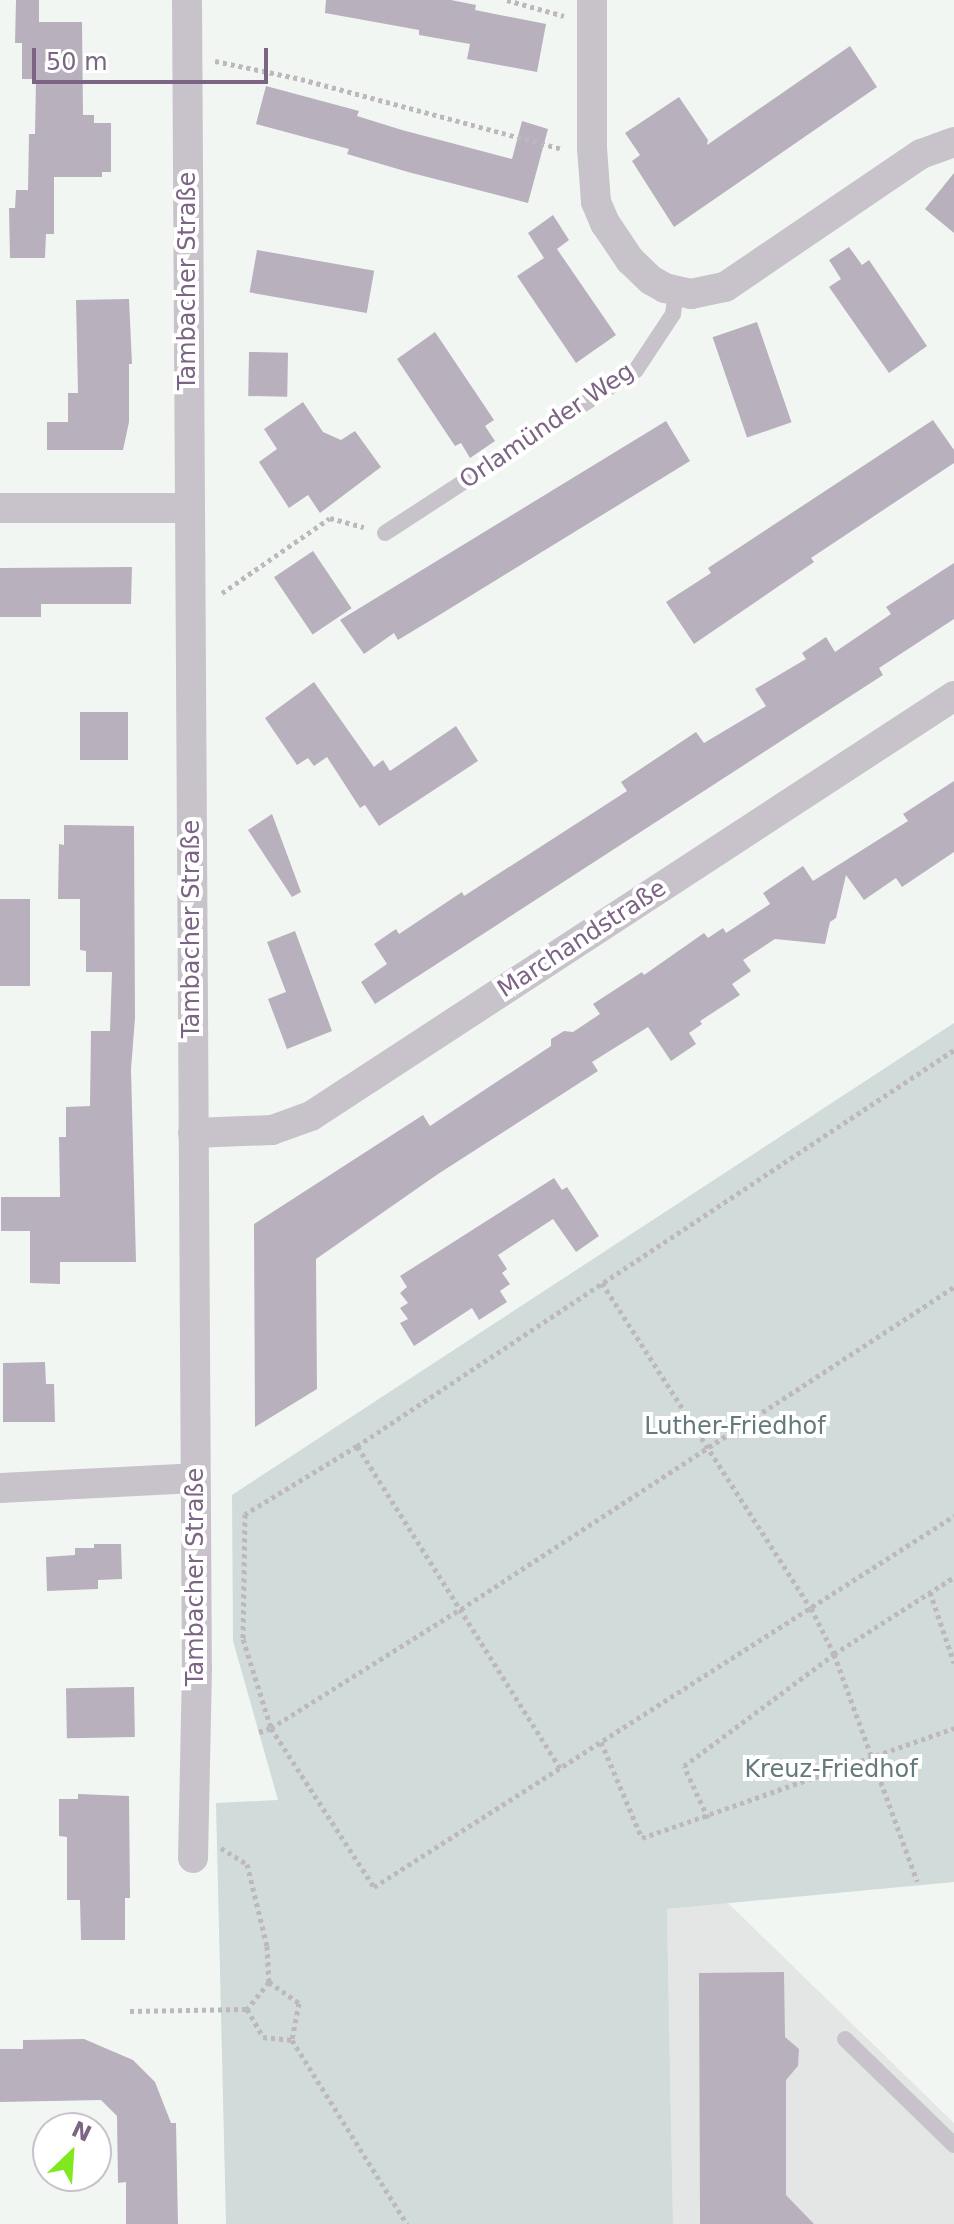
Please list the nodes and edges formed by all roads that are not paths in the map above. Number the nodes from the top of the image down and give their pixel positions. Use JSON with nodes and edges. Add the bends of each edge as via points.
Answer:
{"nodes":[{"id":1,"x":187,"y":0,"type":"edge"},
{"id":2,"x":582,"y":9,"type":"edge"},
{"id":3,"x":954,"y":142,"type":"edge"},
{"id":4,"x":676,"y":292,"type":"junction"},
{"id":5,"x":0,"y":508,"type":"edge"},
{"id":6,"x":189,"y":508,"type":"junction"},
{"id":7,"x":385,"y":533,"type":"road end"},
{"id":8,"x":954,"y":696,"type":"edge"},
{"id":9,"x":193,"y":1133,"type":"junction"},
{"id":10,"x":195,"y":1478,"type":"junction"},
{"id":11,"x":0,"y":1488,"type":"edge"},
{"id":12,"x":194,"y":1848,"type":"road end"},
{"id":13,"x":845,"y":2039,"type":"dead end"},
{"id":14,"x":954,"y":2145,"type":"edge"}],
"edges":[{"from":1,"to":6,"type":"street","name":"Tambacher Straße"},
{"from":2,"to":4,"type":"street","via":[[596,202],[639,270]]},
{"from":3,"to":4,"type":"street","via":[[921,154],[725,287],[703,294]]},
{"from":4,"to":7,"type":"lane","name":"Orlamünder Weg","via":[[673,314],[636,370]]},
{"from":5,"to":6,"type":"street"},
{"from":6,"to":9,"type":"street","name":"Tambacher Straße"},
{"from":8,"to":9,"type":"street","name":"Marchandstraße","via":[[311,1116],[272,1130]]},
{"from":9,"to":10,"type":"street","name":"Tambacher Straße"},
{"from":10,"to":11,"type":"street"},
{"from":10,"to":12,"type":"street","name":"Tambacher Straße"},
{"from":13,"to":14,"type":"lane"}]}
